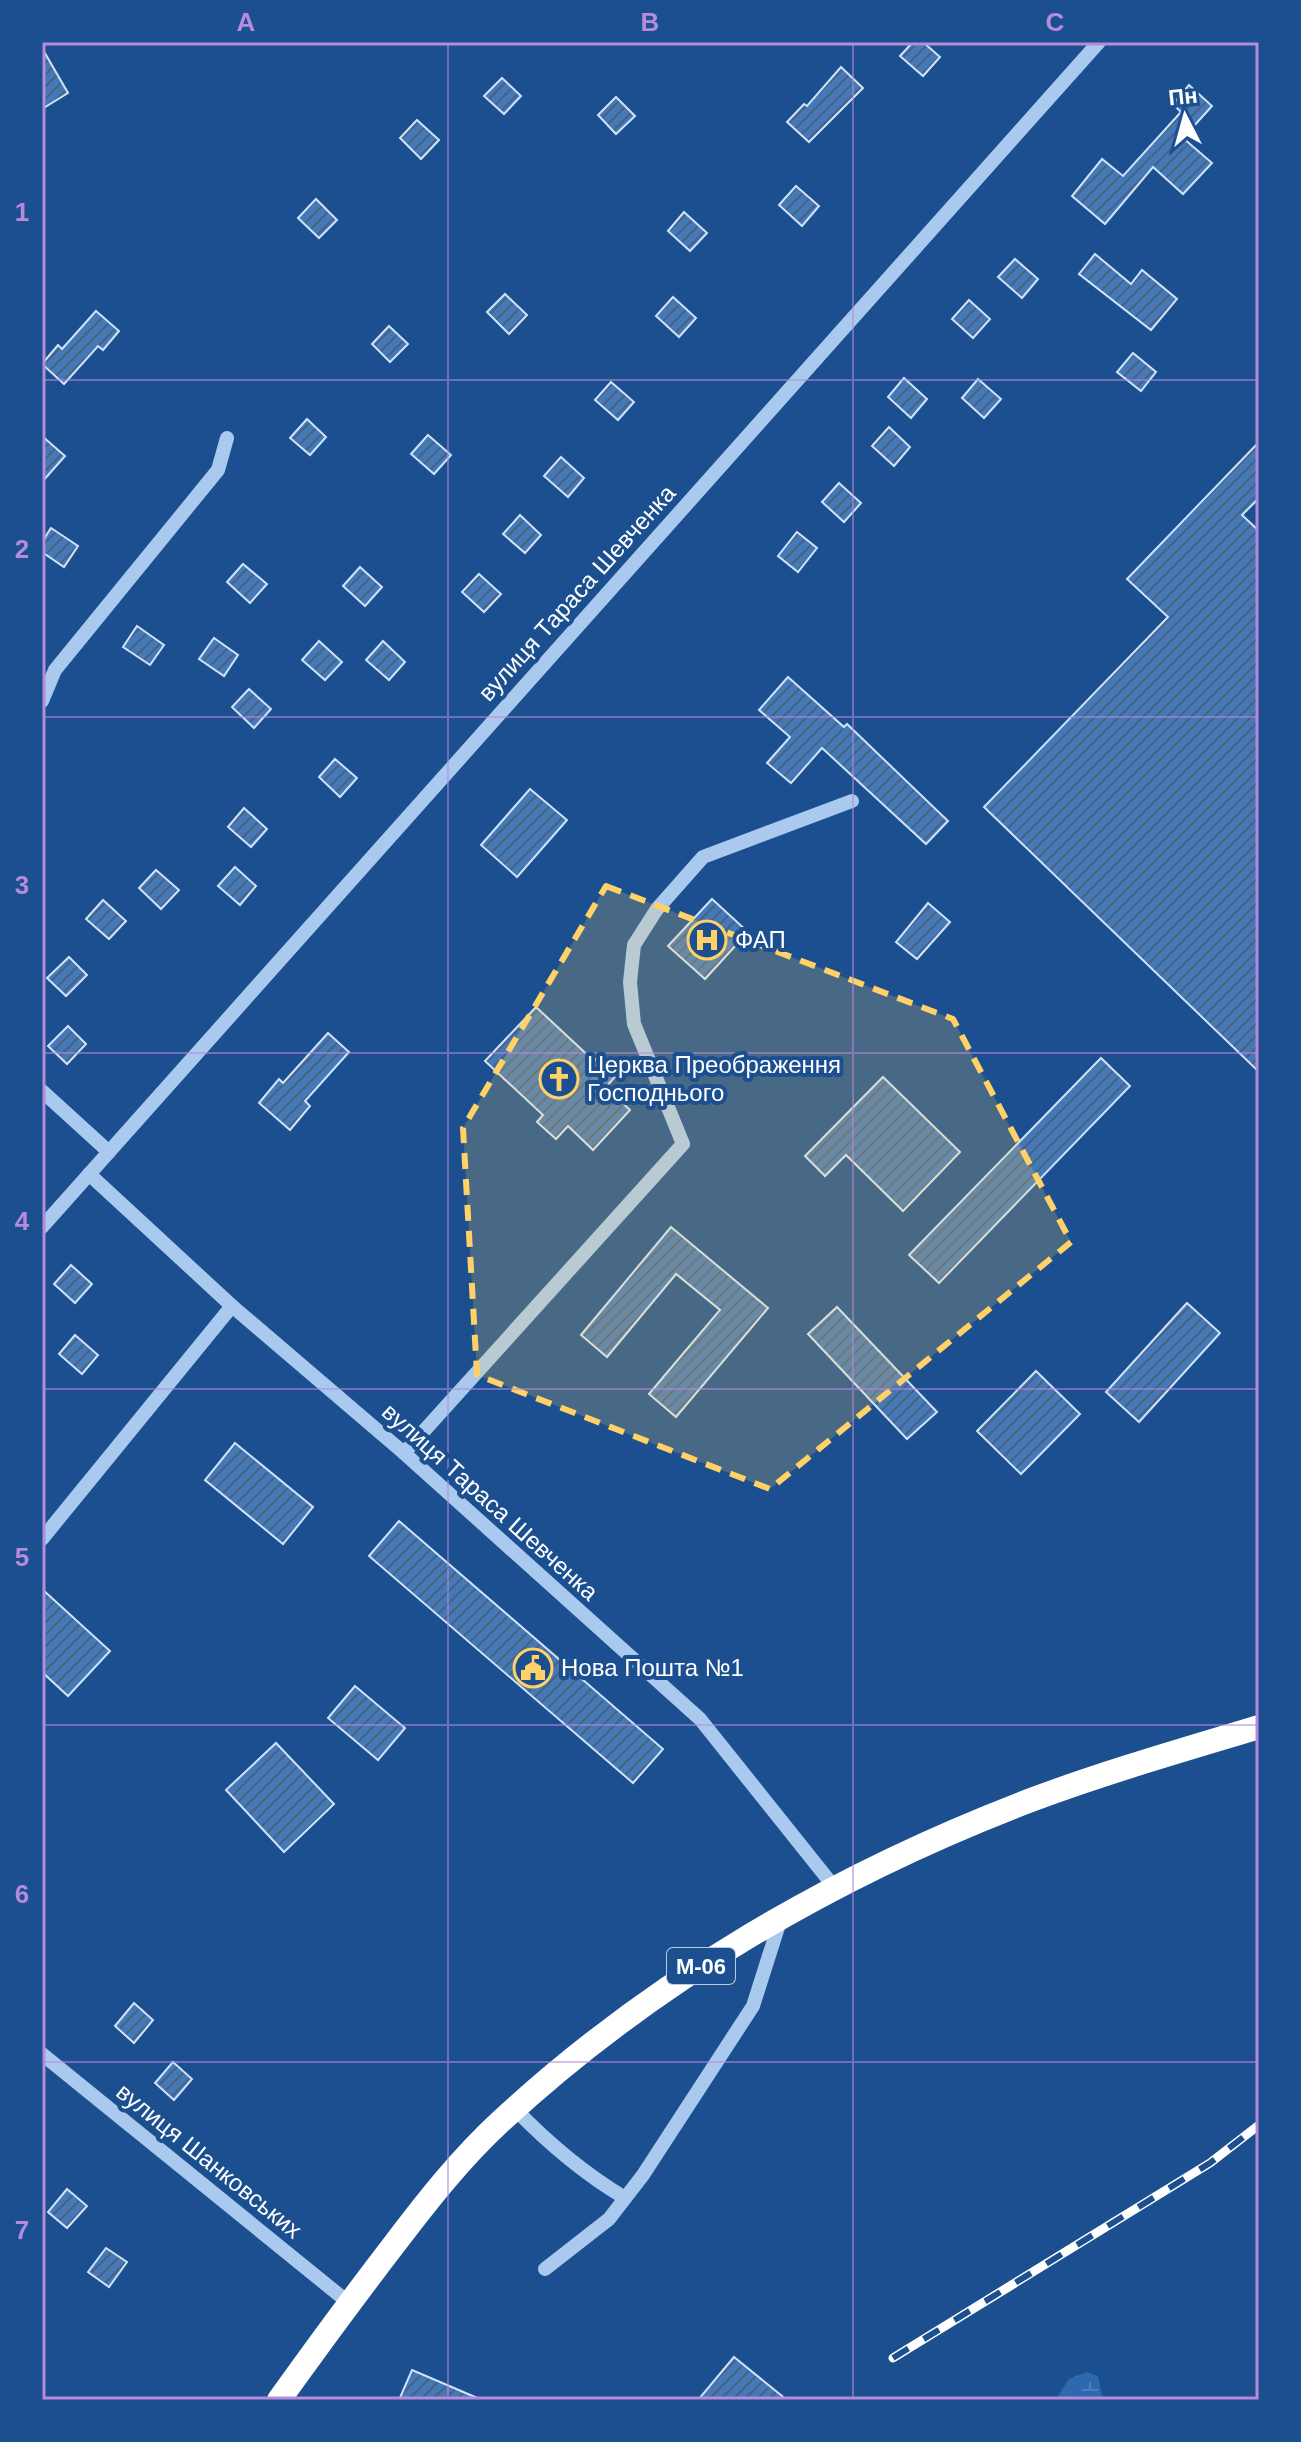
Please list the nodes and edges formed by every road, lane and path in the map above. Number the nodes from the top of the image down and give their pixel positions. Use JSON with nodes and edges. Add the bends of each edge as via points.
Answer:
{"nodes":[{"id":1,"x":1099,"y":42,"type":"edge"},
{"id":2,"x":227,"y":438,"type":"dead end"},
{"id":3,"x":42,"y":701,"type":"edge"},
{"id":4,"x":852,"y":801,"type":"dead end"},
{"id":5,"x":42,"y":1091,"type":"edge"},
{"id":6,"x":109,"y":1152,"type":"junction"},
{"id":7,"x":89,"y":1174,"type":"junction"},
{"id":8,"x":42,"y":1227,"type":"edge"},
{"id":9,"x":232,"y":1306,"type":"junction"},
{"id":10,"x":404,"y":1453,"type":"junction"},
{"id":11,"x":42,"y":1539,"type":"edge"},
{"id":12,"x":1259,"y":1727,"type":"edge"},
{"id":13,"x":835,"y":1888,"type":"junction"},
{"id":14,"x":781,"y":1918,"type":"junction"},
{"id":15,"x":42,"y":2054,"type":"edge"},
{"id":16,"x":515,"y":2109,"type":"junction"},
{"id":17,"x":625,"y":2198,"type":"junction"},
{"id":18,"x":545,"y":2269,"type":"dead end"},
{"id":19,"x":349,"y":2303,"type":"junction"},
{"id":20,"x":279,"y":2400,"type":"edge"}],
"edges":[{"from":1,"to":6,"type":"street","name":"вулиця Тараса Шевченка"},
{"from":2,"to":3,"type":"street","via":[[218,470],[55,670]]},
{"from":4,"to":10,"type":"street","via":[[703,857],[657,909],[634,945],[634,1024],[683,1144]]},
{"from":5,"to":6,"type":"street"},
{"from":6,"to":7,"type":"street","name":"вулиця Тараса Шевченка"},
{"from":7,"to":8,"type":"street","name":"вулиця Тараса Шевченка"},
{"from":7,"to":9,"type":"street","name":"вулиця Тараса Шевченка"},
{"from":9,"to":10,"type":"street","name":"вулиця Тараса Шевченка"},
{"from":9,"to":11,"type":"street"},
{"from":10,"to":13,"type":"street","name":"вулиця Тараса Шевченка","via":[[700,1719]]},
{"from":12,"to":13,"type":"highway","number":"М-06","via":[[1031,1800]]},
{"from":13,"to":14,"type":"highway","number":"М-06"},
{"from":14,"to":16,"type":"highway","number":"М-06","via":[[656,1996]]},
{"from":14,"to":17,"type":"street","via":[[753,2006]]},
{"from":15,"to":19,"type":"street","name":"вулиця Шанковських"},
{"from":16,"to":17,"type":"street","via":[[551,2146]]},
{"from":16,"to":19,"type":"highway","number":"М-06","via":[[439,2186]]},
{"from":17,"to":18,"type":"street","via":[[609,2219]]},
{"from":19,"to":20,"type":"highway","number":"М-06"}]}
